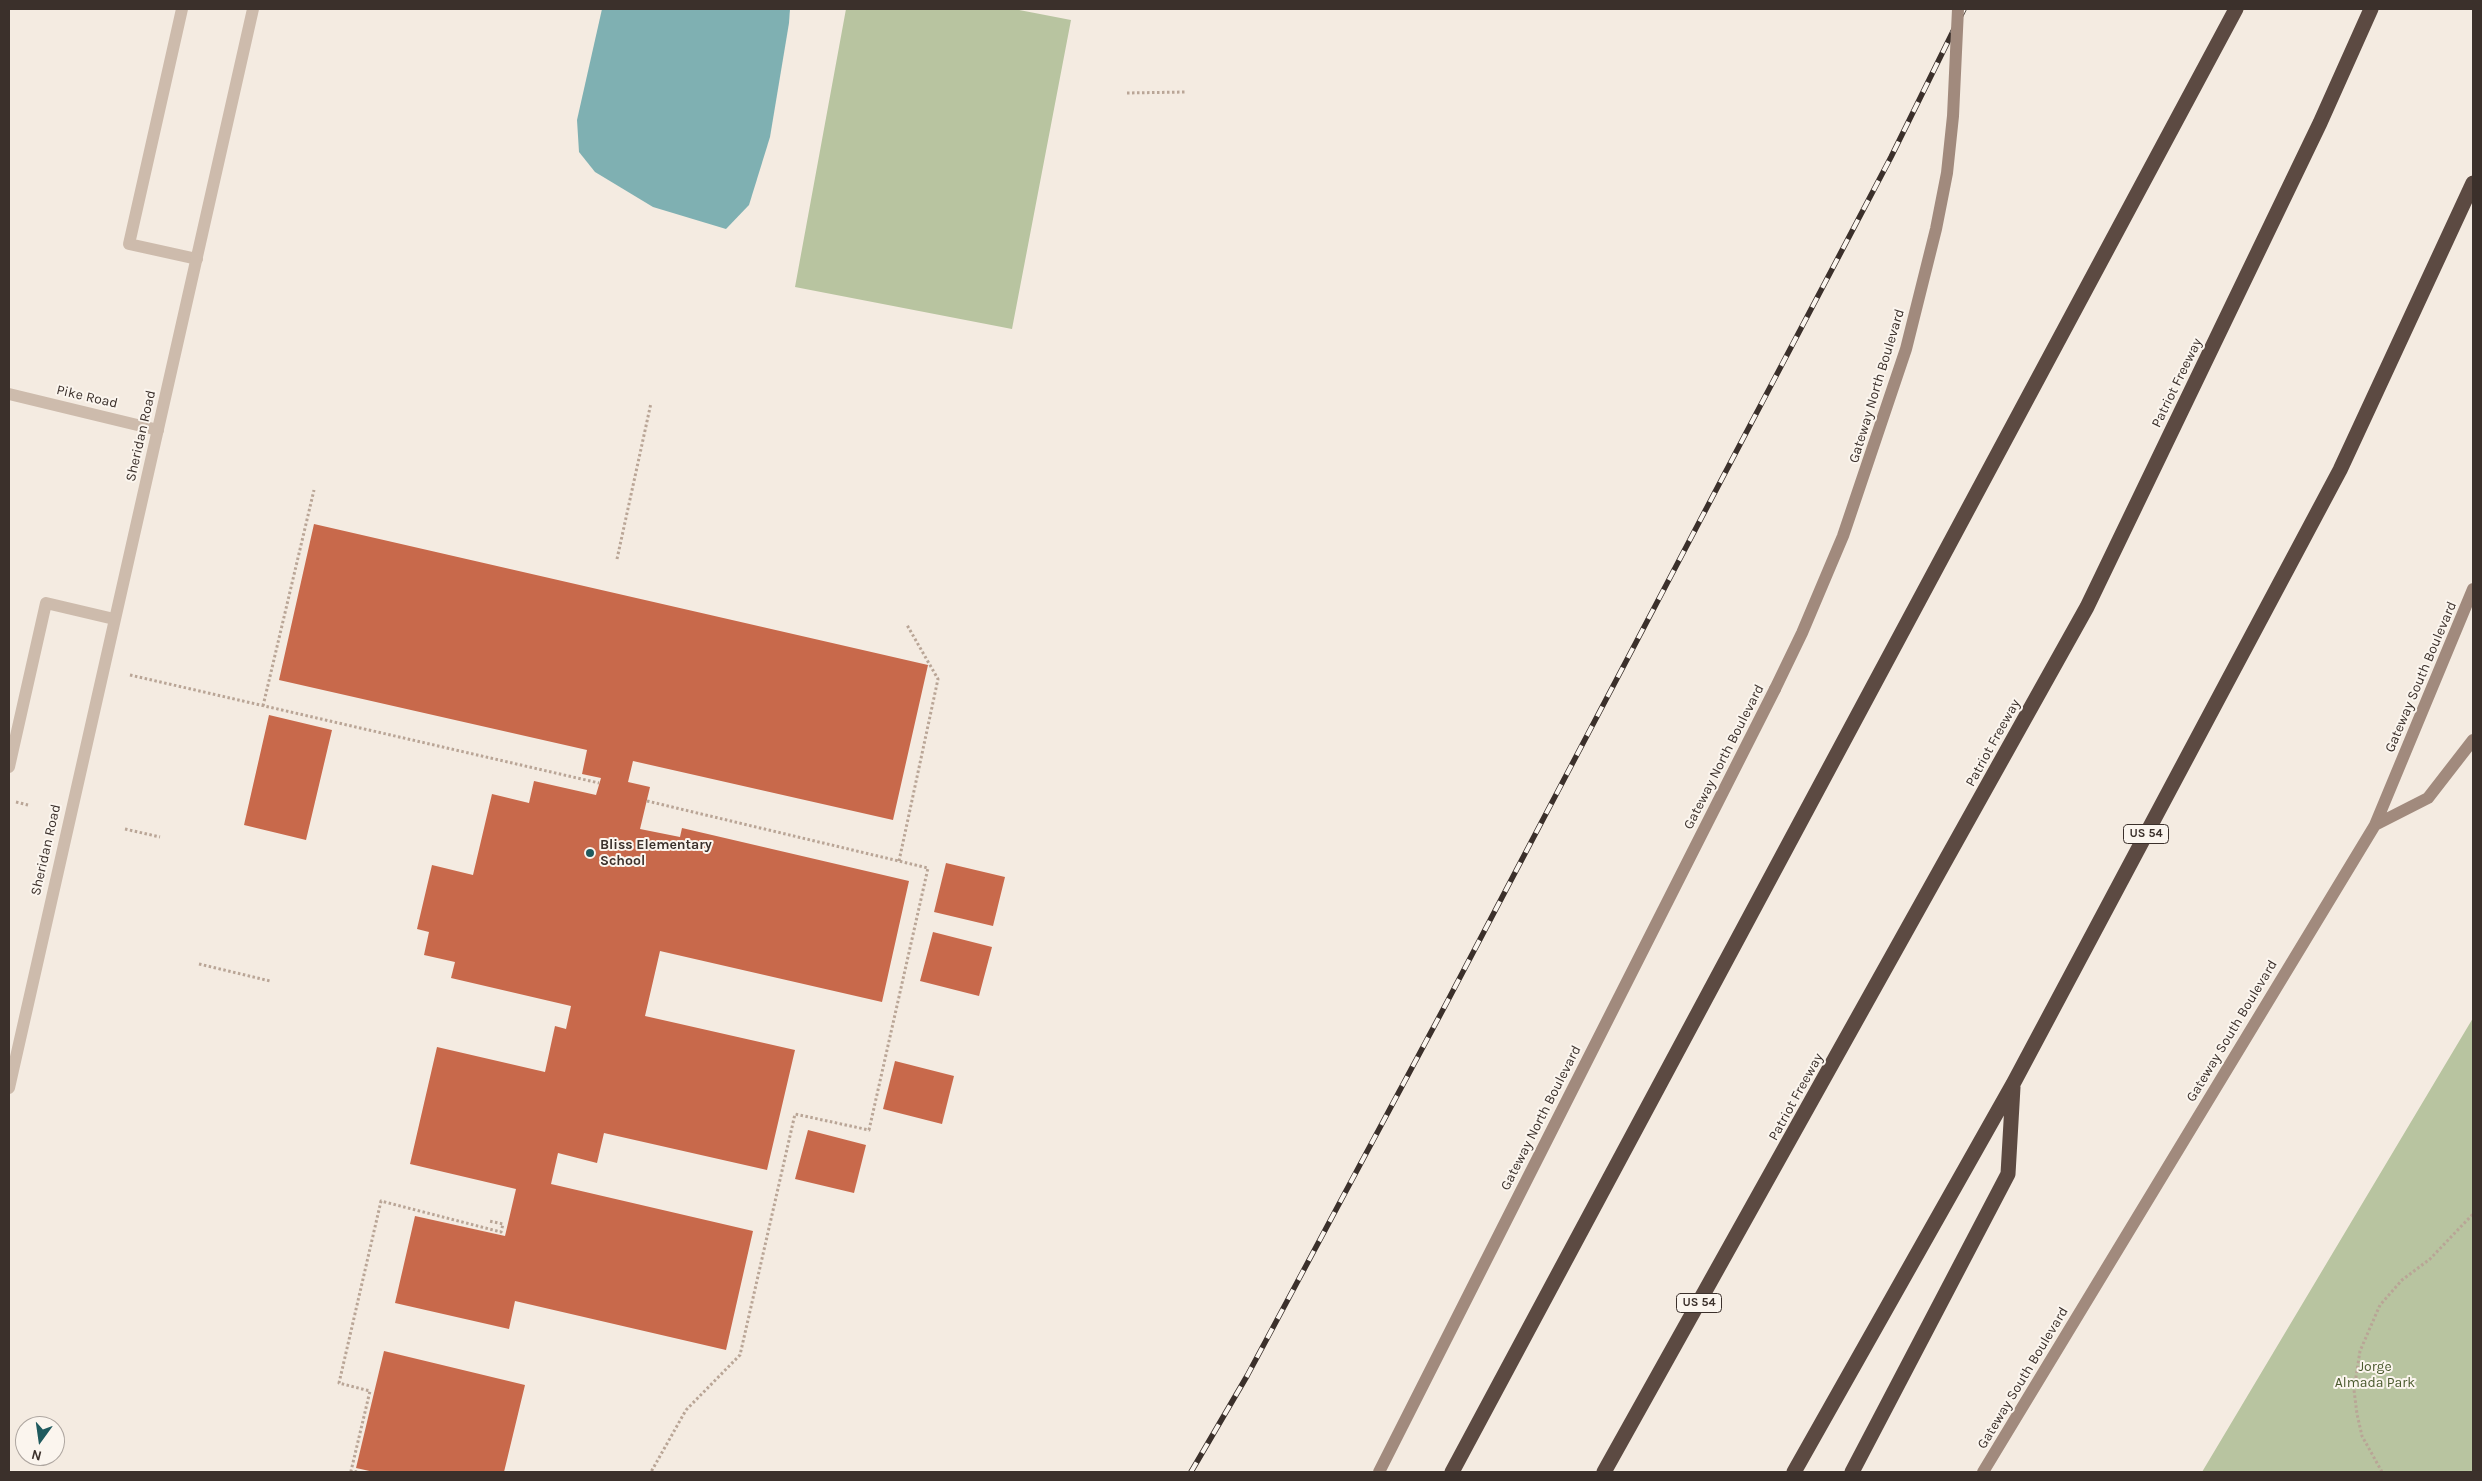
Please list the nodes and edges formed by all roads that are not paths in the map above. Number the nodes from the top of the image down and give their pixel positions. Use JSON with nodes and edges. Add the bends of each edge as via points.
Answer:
{"nodes":[{"id":1,"x":182,"y":9,"type":"edge"},
{"id":2,"x":253,"y":9,"type":"edge"},
{"id":3,"x":1958,"y":9,"type":"edge"},
{"id":4,"x":2236,"y":9,"type":"edge"},
{"id":5,"x":2371,"y":9,"type":"edge"},
{"id":6,"x":2473,"y":183,"type":"edge"},
{"id":7,"x":197,"y":259,"type":"junction"},
{"id":8,"x":9,"y":394,"type":"edge"},
{"id":9,"x":158,"y":430,"type":"junction"},
{"id":10,"x":2473,"y":589,"type":"edge"},
{"id":11,"x":114,"y":619,"type":"junction"},
{"id":12,"x":2473,"y":740,"type":"edge"},
{"id":13,"x":9,"y":767,"type":"edge"},
{"id":14,"x":2375,"y":825,"type":"junction"},
{"id":15,"x":2013,"y":1084,"type":"junction"},
{"id":16,"x":9,"y":1088,"type":"edge"},
{"id":17,"x":1379,"y":1472,"type":"edge"},
{"id":18,"x":1452,"y":1472,"type":"edge"},
{"id":19,"x":1604,"y":1472,"type":"edge"},
{"id":20,"x":1794,"y":1472,"type":"edge"},
{"id":21,"x":1852,"y":1472,"type":"edge"},
{"id":22,"x":1983,"y":1472,"type":"edge"}],
"edges":[{"from":1,"to":7,"type":"street","via":[[129,244]]},
{"from":2,"to":7,"type":"street","name":"Sheridan Road"},
{"from":3,"to":17,"type":"main road","name":"Gateway North Boulevard","bridge":true,"via":[[1953,116],[1947,173],[1936,228],[1906,349],[1843,536],[1775,689]]},
{"from":4,"to":18,"type":"highway"},
{"from":5,"to":19,"type":"highway","name":"Patriot Freeway","number":"US 54","via":[[2320,123],[2087,607]]},
{"from":6,"to":15,"type":"highway","number":"US 54","via":[[2340,470]]},
{"from":7,"to":9,"type":"street","name":"Sheridan Road"},
{"from":8,"to":9,"type":"street","name":"Pike Road"},
{"from":9,"to":11,"type":"street","name":"Sheridan Road"},
{"from":10,"to":14,"type":"main road","name":"Gateway South Boulevard"},
{"from":11,"to":13,"type":"street","via":[[46,603]]},
{"from":11,"to":16,"type":"street","name":"Sheridan Road"},
{"from":12,"to":14,"type":"main road","via":[[2428,798]]},
{"from":14,"to":22,"type":"main road","name":"Gateway South Boulevard"},
{"from":15,"to":20,"type":"highway","number":"US 54"},
{"from":15,"to":21,"type":"highway","via":[[2008,1174]]}]}
